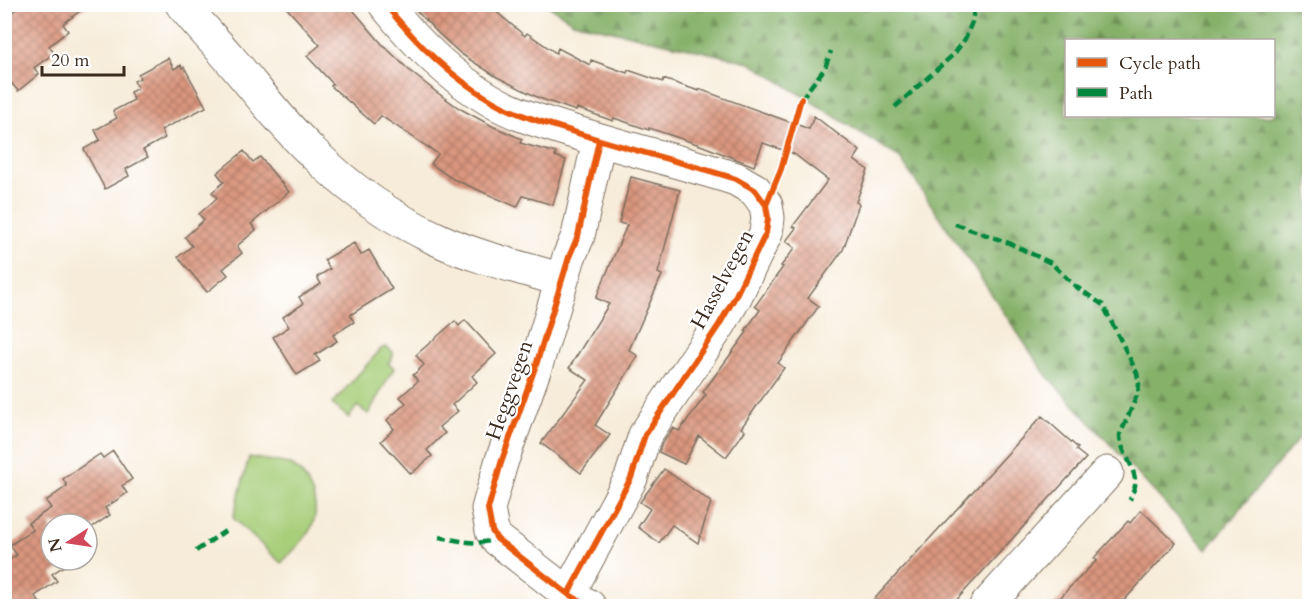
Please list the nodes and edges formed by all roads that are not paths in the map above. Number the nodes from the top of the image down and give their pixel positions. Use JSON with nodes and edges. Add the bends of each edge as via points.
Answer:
{"nodes":[{"id":1,"x":182,"y":4,"type":"edge"},
{"id":2,"x":385,"y":4,"type":"edge"},
{"id":3,"x":599,"y":140,"type":"junction"},
{"id":4,"x":562,"y":280,"type":"junction"},
{"id":5,"x":1107,"y":473,"type":"dead end"},
{"id":6,"x":579,"y":600,"type":"edge"},
{"id":7,"x":986,"y":606,"type":"edge"}],
"edges":[{"from":1,"to":4,"type":"street","via":[[275,113],[361,195],[436,239]]},
{"from":2,"to":3,"type":"street","name":"Hasselvegen","via":[[434,58],[489,99],[517,113]]},
{"from":3,"to":4,"type":"street","name":"Heggvegen","via":[[578,236]]},
{"from":3,"to":6,"type":"street","name":"Hasselvegen","via":[[736,179],[755,190],[766,205],[768,218],[766,233],[735,297],[645,435]]},
{"from":4,"to":6,"type":"street","name":"Heggvegen","via":[[488,509],[497,539]]},
{"from":5,"to":7,"type":"street"}]}
